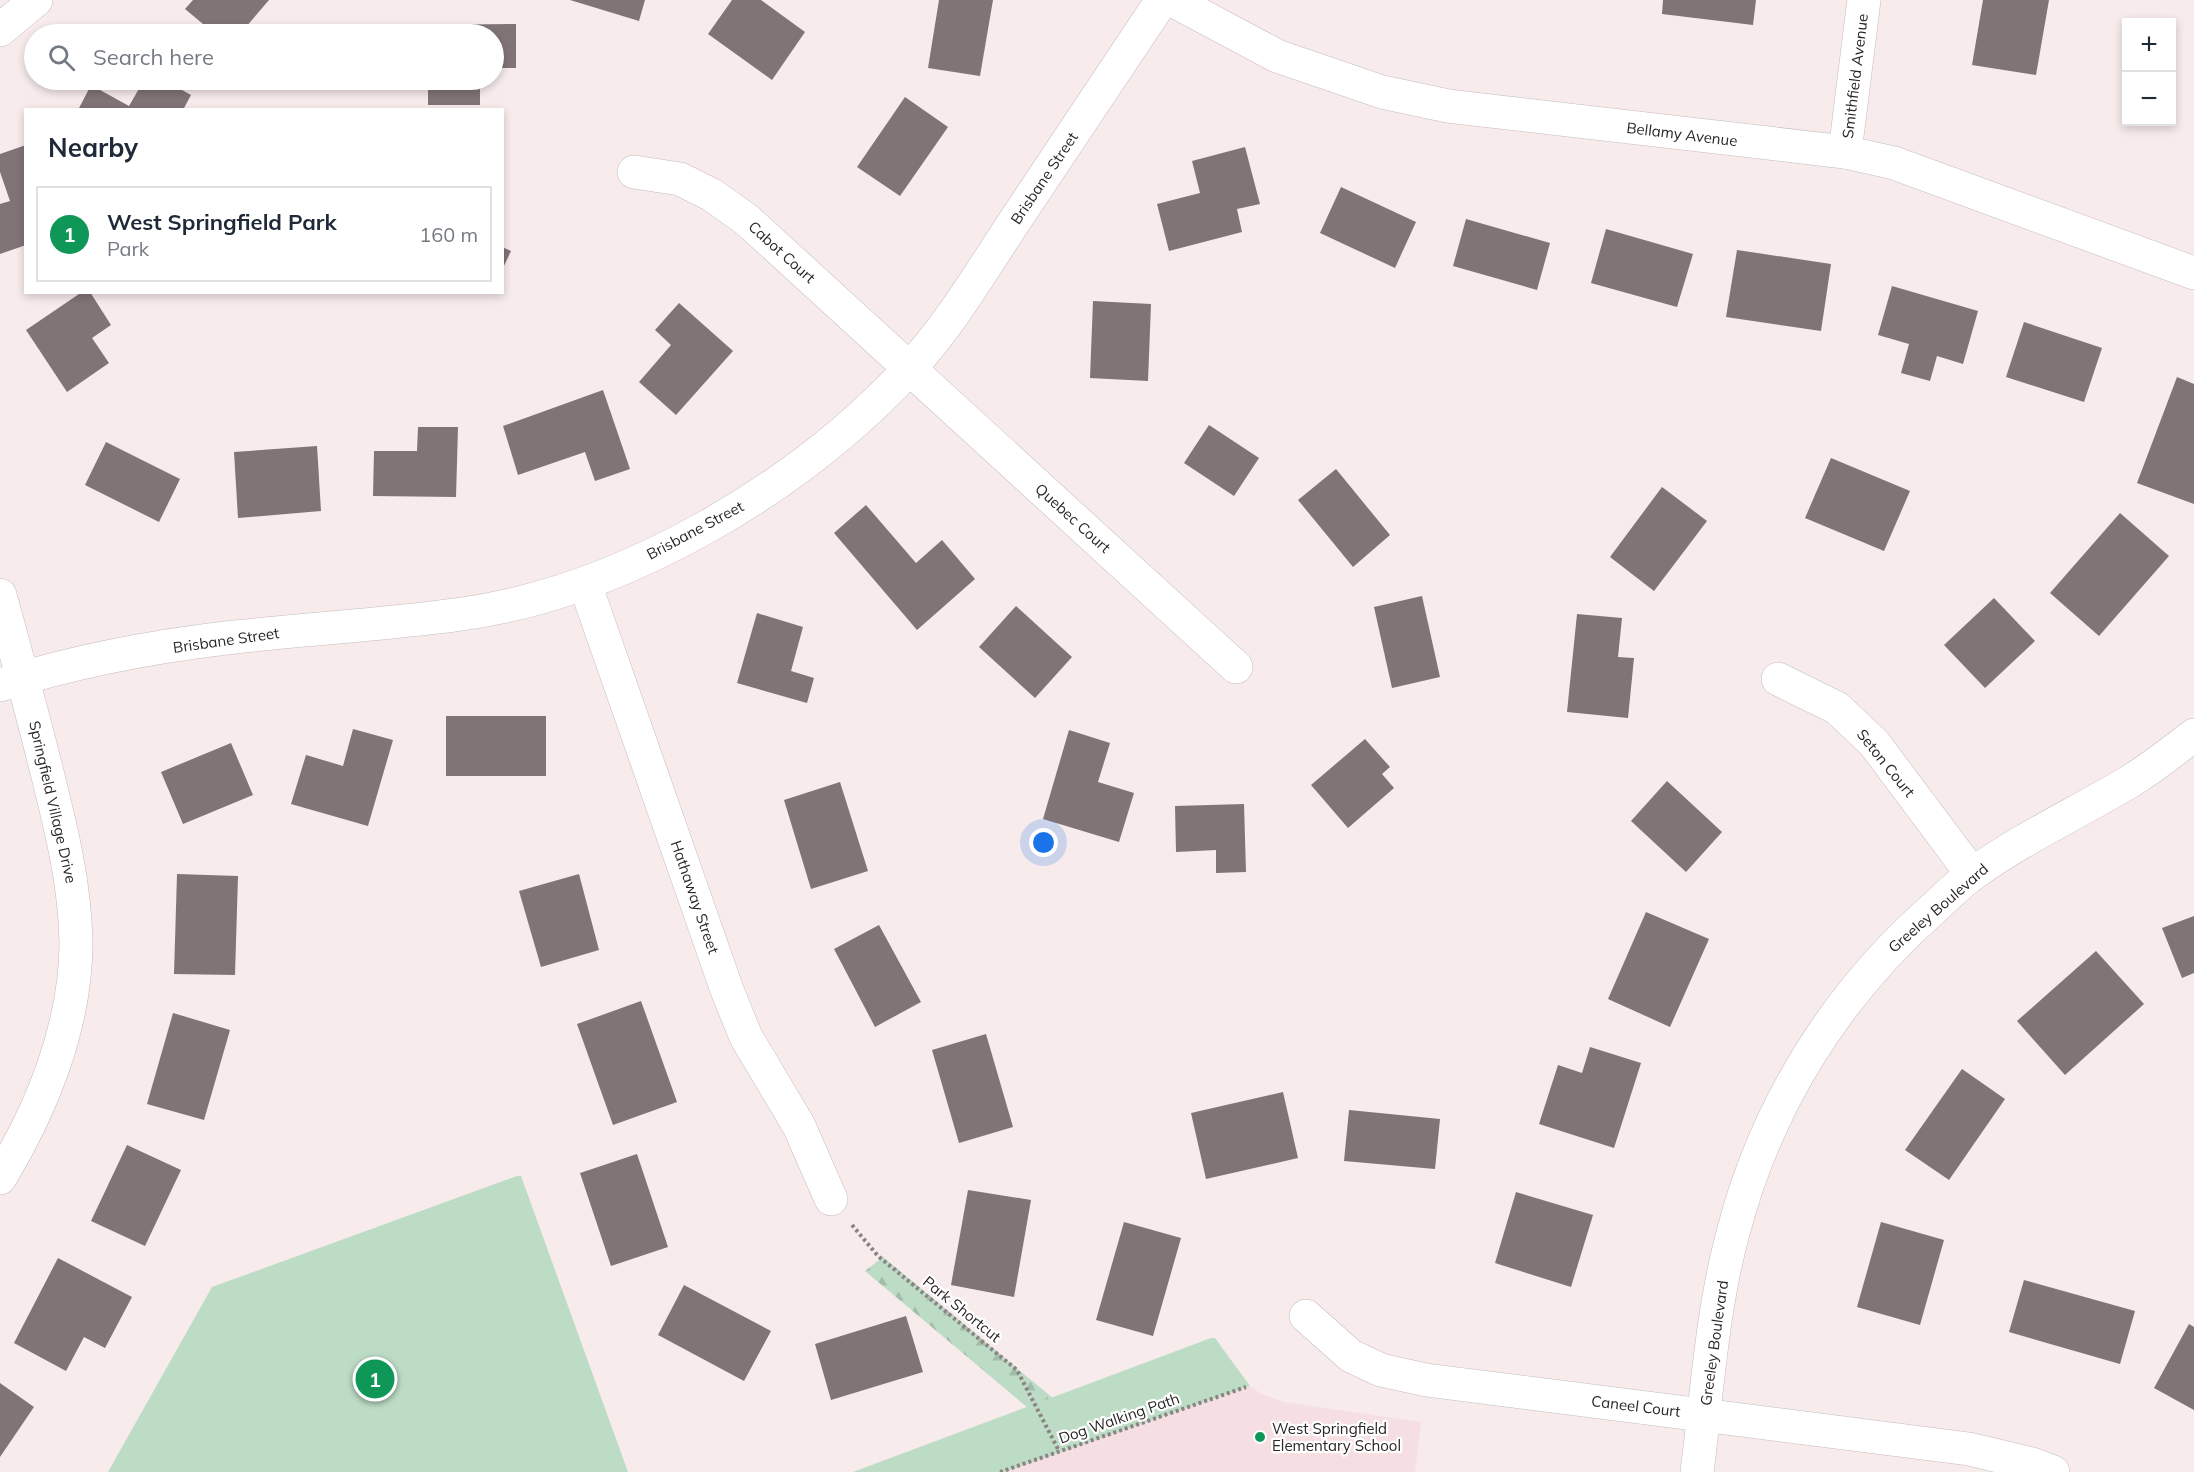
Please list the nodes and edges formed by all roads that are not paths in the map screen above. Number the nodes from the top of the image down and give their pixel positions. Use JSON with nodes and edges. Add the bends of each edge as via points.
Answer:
{"nodes":[{"id":1,"x":36,"y":0,"type":"edge"},
{"id":2,"x":1162,"y":0,"type":"edge"},
{"id":3,"x":1172,"y":0,"type":"edge"},
{"id":4,"x":1864,"y":0,"type":"edge"},
{"id":5,"x":0,"y":30,"type":"edge"},
{"id":6,"x":1845,"y":152,"type":"junction"},
{"id":7,"x":634,"y":172,"type":"dead end"},
{"id":8,"x":2194,"y":273,"type":"edge"},
{"id":9,"x":909,"y":369,"type":"junction"},
{"id":10,"x":585,"y":584,"type":"junction"},
{"id":11,"x":0,"y":595,"type":"edge"},
{"id":12,"x":1236,"y":667,"type":"dead end"},
{"id":13,"x":1778,"y":679,"type":"dead end"},
{"id":14,"x":12,"y":681,"type":"edge"},
{"id":15,"x":2194,"y":735,"type":"edge"},
{"id":16,"x":1972,"y":874,"type":"junction"},
{"id":17,"x":0,"y":1178,"type":"edge"},
{"id":18,"x":831,"y":1200,"type":"road end"},
{"id":19,"x":1306,"y":1316,"type":"dead end"},
{"id":20,"x":1704,"y":1415,"type":"junction"},
{"id":21,"x":1697,"y":1472,"type":"edge"},
{"id":22,"x":2053,"y":1472,"type":"edge"}],
"edges":[{"from":1,"to":5,"type":"street"},
{"from":2,"to":9,"type":"street","name":"Brisbane Street","via":[[956,309]]},
{"from":3,"to":6,"type":"street","name":"Bellamy Avenue","via":[[1277,56],[1382,92],[1448,106]]},
{"from":4,"to":6,"type":"street","name":"Smithfield Avenue"},
{"from":6,"to":8,"type":"street","name":"Bellamy Avenue","via":[[1894,163]]},
{"from":7,"to":9,"type":"street","name":"Cabot Court","via":[[680,179],[747,219]]},
{"from":9,"to":10,"type":"street","name":"Brisbane Street","via":[[847,427],[765,491],[722,518]]},
{"from":9,"to":12,"type":"street","name":"Quebec Court"},
{"from":10,"to":14,"type":"street","name":"Brisbane Street","via":[[534,600],[464,614],[221,638],[113,657]]},
{"from":10,"to":18,"type":"street","name":"Hathaway Street","via":[[727,990],[746,1037],[800,1126]]},
{"from":11,"to":14,"type":"street","name":"Springfield Village Drive"},
{"from":13,"to":16,"type":"street","name":"Seton Court","via":[[1837,708],[1874,743]]},
{"from":14,"to":17,"type":"street","name":"Springfield Village Drive","via":[[67,860],[76,944],[59,1046],[40,1100]]},
{"from":15,"to":16,"type":"street","name":"Greeley Boulevard","via":[[2128,783],[2026,838]]},
{"from":16,"to":20,"type":"street","name":"Greeley Boulevard","via":[[1878,961],[1829,1023],[1785,1096],[1755,1161],[1732,1234],[1716,1317]]},
{"from":19,"to":20,"type":"street","name":"Caneel Court","via":[[1351,1356],[1382,1370],[1426,1380]]},
{"from":20,"to":21,"type":"street","name":"Greeley Boulevard"},
{"from":20,"to":22,"type":"street","name":"Caneel Court","via":[[1969,1449]]}]}
